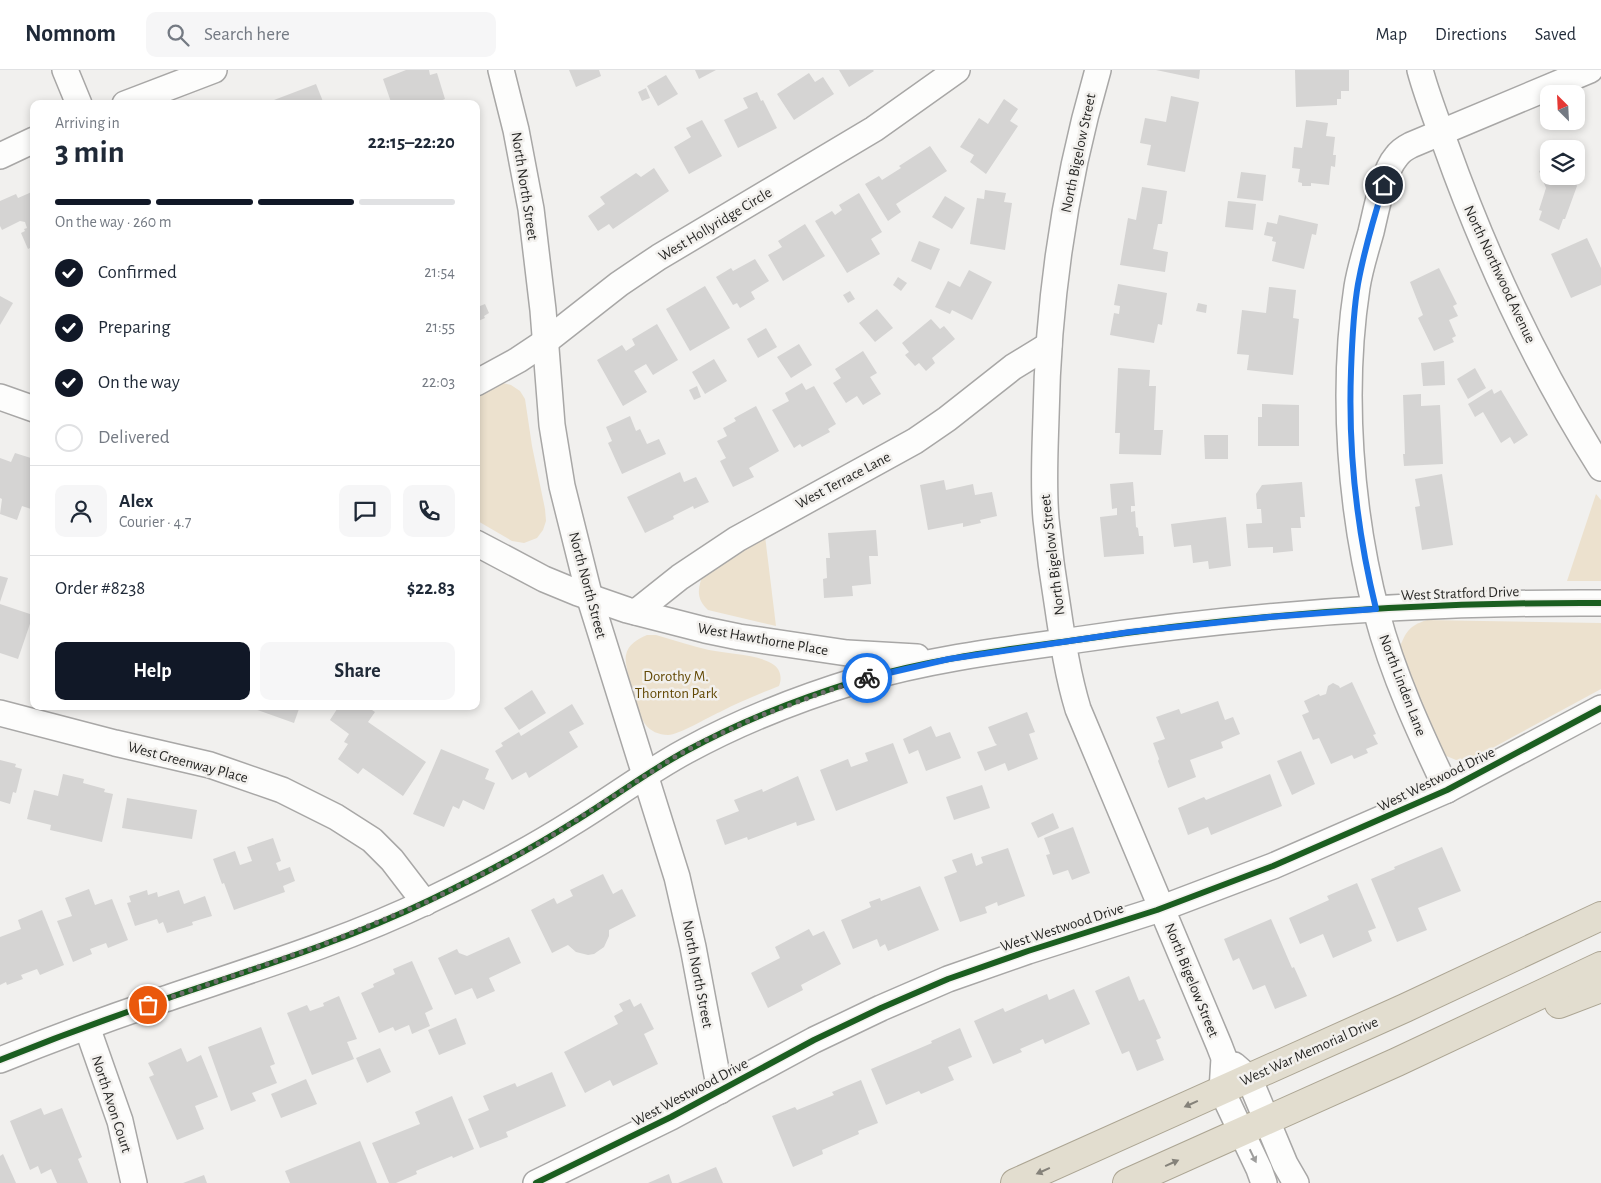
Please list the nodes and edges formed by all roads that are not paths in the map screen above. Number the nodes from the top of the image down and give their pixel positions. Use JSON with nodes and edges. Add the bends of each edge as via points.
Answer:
{"nodes":[{"id":1,"x":65,"y":70,"type":"edge"},
{"id":2,"x":214,"y":70,"type":"edge"},
{"id":3,"x":501,"y":70,"type":"edge"},
{"id":4,"x":957,"y":70,"type":"edge"},
{"id":5,"x":1098,"y":70,"type":"edge"},
{"id":6,"x":1420,"y":70,"type":"edge"},
{"id":7,"x":1590,"y":70,"type":"edge"},
{"id":8,"x":77,"y":100,"type":"edge"},
{"id":9,"x":135,"y":100,"type":"edge"},
{"id":10,"x":1441,"y":133,"type":"junction"},
{"id":11,"x":30,"y":142,"type":"edge"},
{"id":12,"x":0,"y":156,"type":"edge"},
{"id":13,"x":545,"y":342,"type":"junction"},
{"id":14,"x":1049,"y":346,"type":"junction"},
{"id":15,"x":480,"y":381,"type":"edge"},
{"id":16,"x":0,"y":398,"type":"edge"},
{"id":17,"x":30,"y":409,"type":"edge"},
{"id":18,"x":1601,"y":468,"type":"edge"},
{"id":19,"x":480,"y":545,"type":"edge"},
{"id":20,"x":590,"y":598,"type":"junction"},
{"id":21,"x":1601,"y":603,"type":"edge"},
{"id":22,"x":1376,"y":609,"type":"junction"},
{"id":23,"x":636,"y":612,"type":"junction"},
{"id":24,"x":1063,"y":641,"type":"junction"},
{"id":25,"x":969,"y":656,"type":"junction"},
{"id":26,"x":1601,"y":708,"type":"edge"},
{"id":27,"x":0,"y":713,"type":"edge"},
{"id":28,"x":646,"y":775,"type":"junction"},
{"id":29,"x":1447,"y":790,"type":"junction"},
{"id":30,"x":424,"y":903,"type":"junction"},
{"id":31,"x":1162,"y":908,"type":"junction"},
{"id":32,"x":1601,"y":916,"type":"edge"},
{"id":33,"x":1601,"y":936,"type":"edge"},
{"id":34,"x":1601,"y":966,"type":"edge"},
{"id":35,"x":1601,"y":988,"type":"edge"},
{"id":36,"x":87,"y":1027,"type":"junction"},
{"id":37,"x":1353,"y":1031,"type":"junction"},
{"id":38,"x":1219,"y":1045,"type":"junction"},
{"id":39,"x":0,"y":1060,"type":"edge"},
{"id":40,"x":1249,"y":1078,"type":"junction"},
{"id":41,"x":720,"y":1091,"type":"junction"},
{"id":42,"x":1222,"y":1091,"type":"junction"},
{"id":43,"x":1322,"y":1096,"type":"junction"},
{"id":44,"x":1267,"y":1120,"type":"junction"},
{"id":45,"x":1241,"y":1132,"type":"junction"},
{"id":46,"x":134,"y":1183,"type":"edge"},
{"id":47,"x":536,"y":1183,"type":"edge"},
{"id":48,"x":1015,"y":1183,"type":"edge"},
{"id":49,"x":1127,"y":1183,"type":"edge"},
{"id":50,"x":1264,"y":1183,"type":"edge"},
{"id":51,"x":1296,"y":1183,"type":"edge"}],
"edges":[{"from":1,"to":8,"type":"street"},
{"from":2,"to":9,"type":"street"},
{"from":3,"to":13,"type":"street","name":"North North Street","via":[[528,189]]},
{"from":4,"to":13,"type":"street","name":"West Hollyridge Circle","via":[[874,129],[634,273]]},
{"from":5,"to":14,"type":"street","name":"North Bigelow Street","via":[[1070,182]]},
{"from":6,"to":10,"type":"street","name":"North Northwood Avenue"},
{"from":7,"to":10,"type":"street"},
{"from":10,"to":18,"type":"street","name":"North Northwood Avenue","via":[[1464,197],[1503,287],[1563,404]]},
{"from":10,"to":22,"type":"street","name":"North Linden Lane","via":[[1405,148],[1390,166],[1356,298],[1350,384],[1353,468],[1360,529]]},
{"from":11,"to":12,"type":"street"},
{"from":13,"to":15,"type":"street","name":"West Hollyridge Circle"},
{"from":13,"to":20,"type":"street","name":"North North Street","via":[[558,464]]},
{"from":14,"to":23,"type":"street","name":"West Terrace Lane","via":[[1013,367],[915,441],[737,539],[680,577]]},
{"from":14,"to":24,"type":"street","name":"North Bigelow Street","via":[[1046,518]]},
{"from":16,"to":17,"type":"street"},
{"from":19,"to":20,"type":"street","name":"West Hawthorne Place","via":[[544,579]]},
{"from":20,"to":23,"type":"street","name":"West Hawthorne Place"},
{"from":20,"to":28,"type":"street","name":"North North Street"},
{"from":21,"to":22,"type":"street","name":"West Stratford Drive"},
{"from":22,"to":24,"type":"street","name":"West Stratford Drive","via":[[1174,626]]},
{"from":22,"to":29,"type":"street","name":"North Linden Lane","via":[[1407,702]]},
{"from":23,"to":25,"type":"street","name":"West Hawthorne Place","via":[[724,635],[838,652],[900,657]]},
{"from":24,"to":25,"type":"street","name":"West Stratford Drive"},
{"from":24,"to":31,"type":"street","name":"North Bigelow Street","via":[[1082,720]]},
{"from":25,"to":28,"type":"street","name":"West Stratford Drive","via":[[882,674],[800,700],[729,729]]},
{"from":26,"to":29,"type":"street","name":"West Westwood Drive"},
{"from":27,"to":30,"type":"street","name":"West Greenway Place","via":[[210,765],[282,790],[336,817],[372,840],[392,860]]},
{"from":28,"to":30,"type":"street","name":"West Stratford Drive","via":[[545,840]]},
{"from":28,"to":41,"type":"street","name":"North North Street","via":[[687,917]]},
{"from":29,"to":31,"type":"street","name":"West Westwood Drive","via":[[1273,866]]},
{"from":30,"to":36,"type":"street","name":"West Stratford Drive","via":[[322,945]]},
{"from":31,"to":38,"type":"street","name":"North Bigelow Street"},
{"from":31,"to":41,"type":"street","name":"West Westwood Drive","via":[[948,979],[834,1030]]},
{"from":32,"to":37,"type":"highway","name":"West War Memorial Drive"},
{"from":33,"to":37,"type":"highway"},
{"from":34,"to":43,"type":"highway"},
{"from":35,"to":43,"type":"highway"},
{"from":36,"to":39,"type":"street","name":"West Stratford Drive"},
{"from":36,"to":46,"type":"street","name":"North Avon Court","via":[[120,1121]]},
{"from":37,"to":40,"type":"highway","name":"West War Memorial Drive"},
{"from":38,"to":40,"type":"street","name":"North Bigelow Street","via":[[1226,1057]]},
{"from":38,"to":42,"type":"street","name":"North Bigelow Street","via":[[1224,1058]]},
{"from":40,"to":42,"type":"highway","name":"West War Memorial Drive"},
{"from":40,"to":44,"type":"street","name":"North Bigelow Street"},
{"from":41,"to":47,"type":"street","name":"West Westwood Drive"},
{"from":42,"to":45,"type":"street","name":"North Bigelow Street"},
{"from":42,"to":48,"type":"highway","name":"West War Memorial Drive","one_way":true},
{"from":43,"to":44,"type":"highway"},
{"from":44,"to":45,"type":"highway"},
{"from":44,"to":51,"type":"street","name":"North Bigelow Street"},
{"from":49,"to":45,"type":"highway","one_way":true},
{"from":45,"to":50,"type":"street","name":"North Bigelow Street","one_way":true}]}
